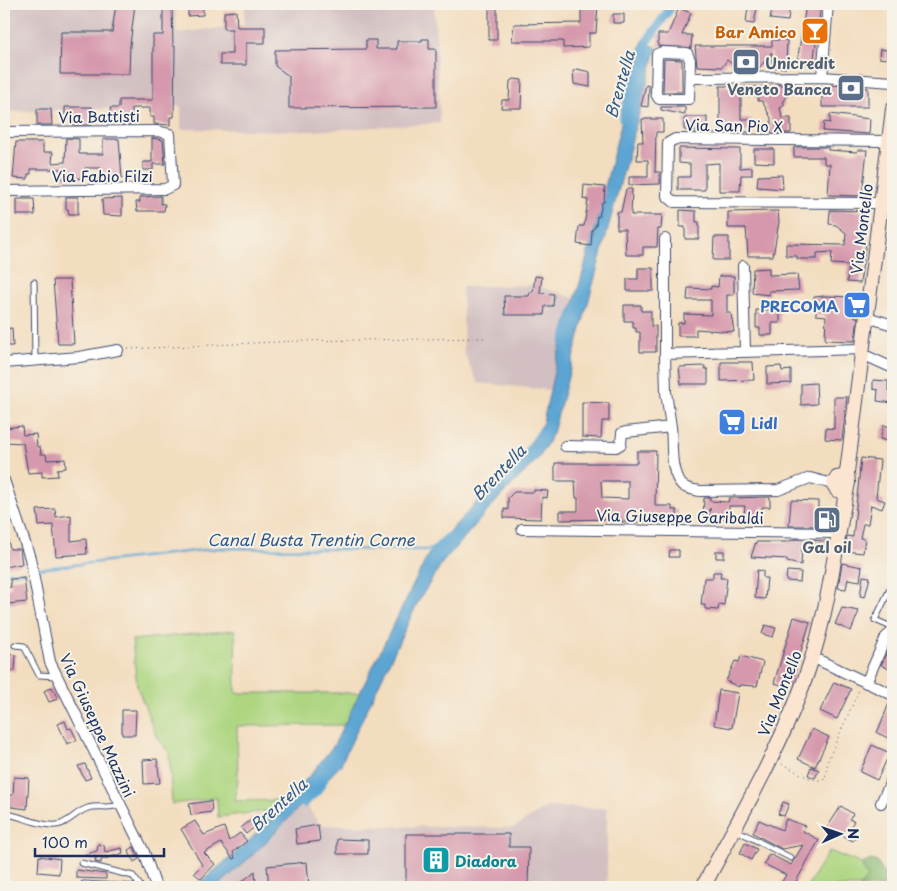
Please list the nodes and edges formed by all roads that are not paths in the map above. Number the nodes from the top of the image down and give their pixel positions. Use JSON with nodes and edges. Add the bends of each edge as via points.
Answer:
{"nodes":[{"id":1,"x":828,"y":4,"type":"edge"},
{"id":2,"x":822,"y":77,"type":"junction"},
{"id":3,"x":691,"y":78,"type":"junction"},
{"id":4,"x":893,"y":82,"type":"edge"},
{"id":5,"x":893,"y":110,"type":"edge"},
{"id":6,"x":4,"y":132,"type":"edge"},
{"id":7,"x":888,"y":142,"type":"junction"},
{"id":8,"x":173,"y":158,"type":"joint"},
{"id":9,"x":890,"y":163,"type":"edge"},
{"id":10,"x":888,"y":176,"type":"edge"},
{"id":11,"x":4,"y":191,"type":"edge"},
{"id":12,"x":880,"y":203,"type":"junction"},
{"id":13,"x":665,"y":239,"type":"dead end"},
{"id":14,"x":743,"y":266,"type":"dead end"},
{"id":15,"x":34,"y":282,"type":"dead end"},
{"id":16,"x":867,"y":317,"type":"junction"},
{"id":17,"x":893,"y":325,"type":"edge"},
{"id":18,"x":118,"y":350,"type":"road end"},
{"id":19,"x":862,"y":351,"type":"junction"},
{"id":20,"x":745,"y":352,"type":"junction"},
{"id":21,"x":664,"y":354,"type":"junction"},
{"id":22,"x":35,"y":361,"type":"junction"},
{"id":23,"x":4,"y":363,"type":"edge"},
{"id":24,"x":893,"y":368,"type":"edge"},
{"id":25,"x":671,"y":427,"type":"junction"},
{"id":26,"x":565,"y":446,"type":"dead end"},
{"id":27,"x":4,"y":482,"type":"edge"},
{"id":28,"x":841,"y":484,"type":"junction"},
{"id":29,"x":522,"y":529,"type":"dead end"},
{"id":30,"x":838,"y":533,"type":"junction"},
{"id":31,"x":893,"y":591,"type":"edge"},
{"id":32,"x":893,"y":631,"type":"edge"},
{"id":33,"x":15,"y":645,"type":"dead end"},
{"id":34,"x":812,"y":657,"type":"junction"},
{"id":35,"x":57,"y":676,"type":"junction"},
{"id":36,"x":865,"y":682,"type":"junction"},
{"id":37,"x":893,"y":695,"type":"edge"},
{"id":38,"x":893,"y":777,"type":"edge"},
{"id":39,"x":881,"y":803,"type":"dead end"},
{"id":40,"x":119,"y":805,"type":"junction"},
{"id":41,"x":8,"y":814,"type":"dead end"},
{"id":42,"x":734,"y":829,"type":"junction"},
{"id":43,"x":791,"y":858,"type":"dead end"},
{"id":44,"x":81,"y":863,"type":"dead end"},
{"id":45,"x":84,"y":884,"type":"dead end"},
{"id":46,"x":137,"y":887,"type":"edge"},
{"id":47,"x":141,"y":887,"type":"edge"},
{"id":48,"x":156,"y":887,"type":"edge"},
{"id":49,"x":703,"y":887,"type":"edge"}],
"edges":[{"from":1,"to":2,"type":"street"},
{"from":2,"to":3,"type":"street"},
{"from":2,"to":4,"type":"street"},
{"from":3,"to":3,"type":"street","via":[[688,53],[656,54],[656,94],[659,99],[689,99]]},
{"from":5,"to":7,"type":"main road","name":"Via Montello"},
{"from":6,"to":8,"type":"street","name":"Via Battisti","via":[[157,131],[170,134]]},
{"from":7,"to":9,"type":"main road","name":"Via Montello"},
{"from":7,"to":12,"type":"street","name":"Via San Pio X","via":[[675,139],[668,143],[667,196],[674,202]]},
{"from":8,"to":11,"type":"street","name":"Via Fabio Filzi","via":[[173,185],[165,189]]},
{"from":9,"to":10,"type":"main road","name":"Via Montello"},
{"from":10,"to":12,"type":"main road","name":"Via Montello"},
{"from":12,"to":16,"type":"main road","name":"Via Montello"},
{"from":13,"to":21,"type":"street"},
{"from":14,"to":20,"type":"street"},
{"from":15,"to":22,"type":"lane"},
{"from":16,"to":17,"type":"street"},
{"from":16,"to":19,"type":"main road","name":"Via Montello"},
{"from":18,"to":22,"type":"street"},
{"from":19,"to":20,"type":"street"},
{"from":19,"to":24,"type":"street"},
{"from":19,"to":28,"type":"main road","name":"Via Montello"},
{"from":20,"to":21,"type":"street"},
{"from":21,"to":25,"type":"street"},
{"from":22,"to":23,"type":"street"},
{"from":25,"to":26,"type":"street","via":[[622,433],[621,444],[616,447]]},
{"from":25,"to":28,"type":"street","via":[[677,475],[682,485],[690,489],[778,490],[810,478]]},
{"from":27,"to":35,"type":"street","name":"Via Giuseppe Mazzini","via":[[30,558],[45,642]]},
{"from":28,"to":30,"type":"main road","name":"Via Montello"},
{"from":29,"to":30,"type":"street","name":"Via Giuseppe Garibaldi"},
{"from":30,"to":34,"type":"main road","name":"Via Montello"},
{"from":31,"to":32,"type":"lane","via":[[890,589],[875,620]]},
{"from":32,"to":36,"type":"street","via":[[886,636]]},
{"from":33,"to":35,"type":"lane","via":[[24,646],[39,675]]},
{"from":34,"to":36,"type":"street"},
{"from":34,"to":42,"type":"main road","name":"Via Montello","via":[[797,699]]},
{"from":35,"to":40,"type":"street","name":"Via Giuseppe Mazzini"},
{"from":36,"to":37,"type":"street"},
{"from":38,"to":39,"type":"street"},
{"from":40,"to":41,"type":"lane","via":[[88,808],[66,822],[50,827]]},
{"from":40,"to":48,"type":"street","name":"Via Giuseppe Mazzini","via":[[144,852]]},
{"from":42,"to":43,"type":"lane"},
{"from":42,"to":49,"type":"main road","name":"Via Montello"},
{"from":44,"to":47,"type":"lane","via":[[133,876]]},
{"from":45,"to":46,"type":"lane"}]}
